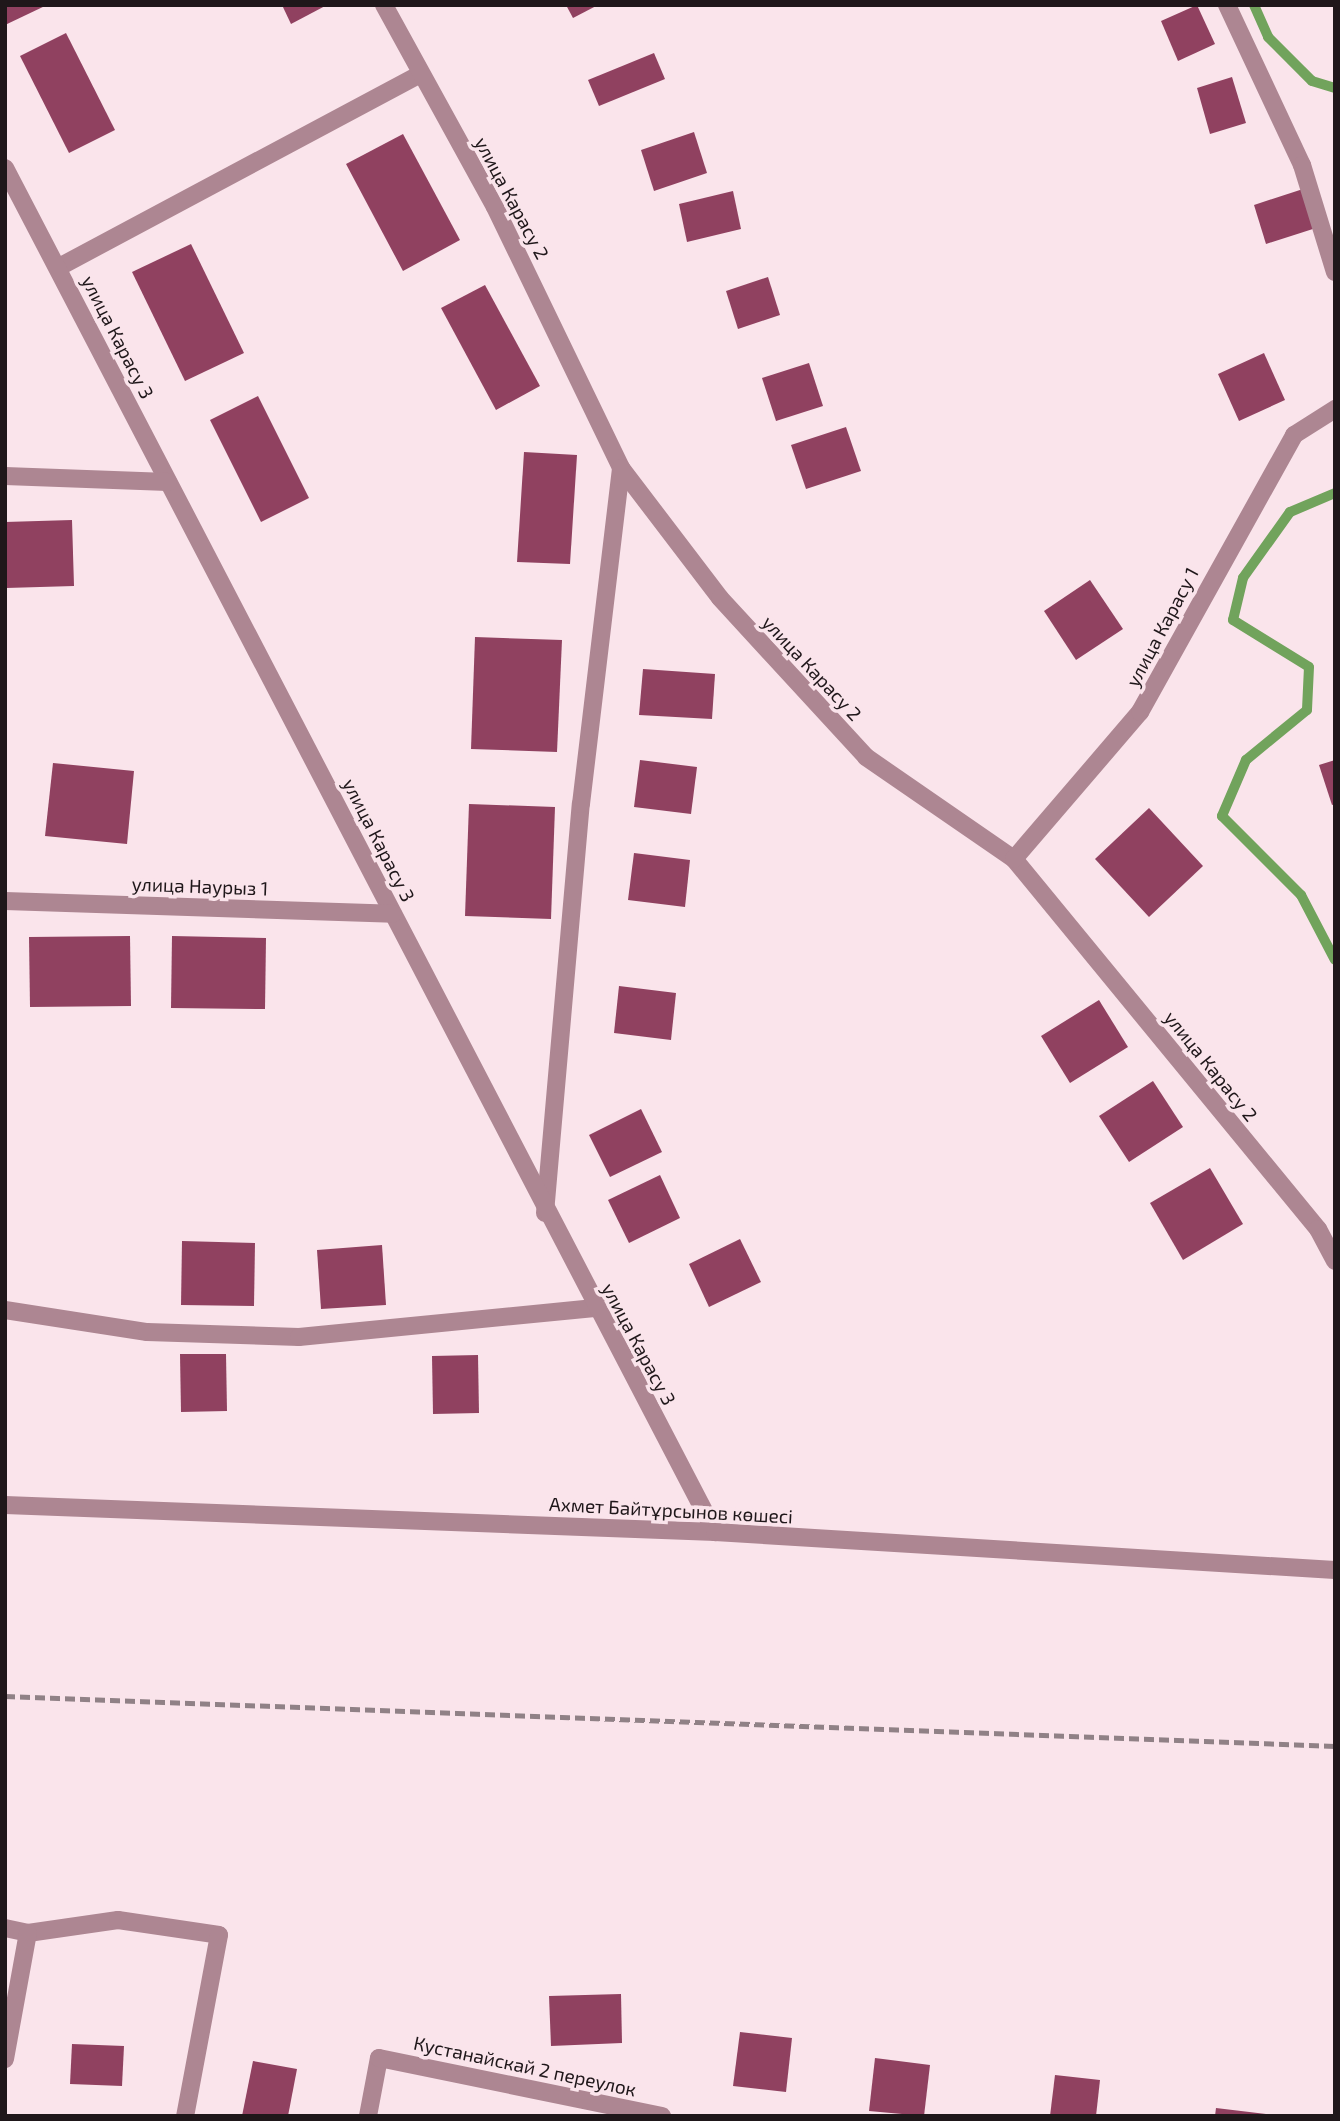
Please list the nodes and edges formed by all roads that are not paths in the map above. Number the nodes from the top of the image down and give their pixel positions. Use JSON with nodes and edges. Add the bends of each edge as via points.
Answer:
{"nodes":[{"id":1,"x":384,"y":5,"type":"edge"},
{"id":2,"x":1227,"y":5,"type":"edge"},
{"id":3,"x":420,"y":74,"type":"junction"},
{"id":4,"x":5,"y":168,"type":"edge"},
{"id":5,"x":59,"y":267,"type":"junction"},
{"id":6,"x":1335,"y":272,"type":"edge"},
{"id":7,"x":1335,"y":409,"type":"edge"},
{"id":8,"x":621,"y":468,"type":"junction"},
{"id":9,"x":5,"y":475,"type":"edge"},
{"id":10,"x":169,"y":482,"type":"junction"},
{"id":11,"x":1014,"y":859,"type":"junction"},
{"id":12,"x":5,"y":901,"type":"edge"},
{"id":13,"x":393,"y":914,"type":"junction"},
{"id":14,"x":545,"y":1214,"type":"junction"},
{"id":15,"x":1335,"y":1261,"type":"edge"},
{"id":16,"x":595,"y":1308,"type":"junction"},
{"id":17,"x":5,"y":1310,"type":"edge"},
{"id":18,"x":5,"y":1505,"type":"edge"},
{"id":19,"x":715,"y":1532,"type":"junction"},
{"id":20,"x":1335,"y":1570,"type":"edge"},
{"id":21,"x":5,"y":1928,"type":"edge"},
{"id":22,"x":28,"y":1933,"type":"junction"},
{"id":23,"x":5,"y":2059,"type":"edge"},
{"id":24,"x":185,"y":2116,"type":"edge"},
{"id":25,"x":368,"y":2116,"type":"edge"},
{"id":26,"x":662,"y":2116,"type":"edge"}],
"edges":[{"from":1,"to":3,"type":"street","name":"улица Карасу 2"},
{"from":2,"to":6,"type":"street","via":[[1302,165]]},
{"from":3,"to":5,"type":"street"},
{"from":3,"to":8,"type":"street","name":"улица Карасу 2","via":[[495,207]]},
{"from":4,"to":5,"type":"street","name":"улица Карасу 3"},
{"from":5,"to":10,"type":"street","name":"улица Карасу 3"},
{"from":7,"to":11,"type":"street","name":"улица Карасу 1","via":[[1294,435],[1140,712]]},
{"from":8,"to":11,"type":"street","name":"улица Карасу 2","via":[[719,598],[866,757]]},
{"from":8,"to":14,"type":"street","via":[[581,803]]},
{"from":9,"to":10,"type":"street"},
{"from":10,"to":13,"type":"street","name":"улица Карасу 3"},
{"from":11,"to":15,"type":"street","name":"улица Карасу 2","via":[[1318,1229]]},
{"from":12,"to":13,"type":"street","name":"улица Наурыз 1"},
{"from":13,"to":14,"type":"street","name":"улица Карасу 3"},
{"from":14,"to":16,"type":"street","name":"улица Карасу 3"},
{"from":16,"to":17,"type":"street","via":[[299,1337],[147,1332]]},
{"from":16,"to":19,"type":"street","name":"улица Карасу 3"},
{"from":18,"to":19,"type":"street","name":"Ахмет Байтұрсынов көшесі"},
{"from":19,"to":20,"type":"street","name":"Ахмет Байтұрсынов көшесі"},
{"from":21,"to":22,"type":"street"},
{"from":22,"to":23,"type":"street"},
{"from":22,"to":24,"type":"street","via":[[118,1920],[219,1936]]},
{"from":25,"to":26,"type":"street","name":"Кустанайскай 2 переулок","via":[[379,2058]]}]}
